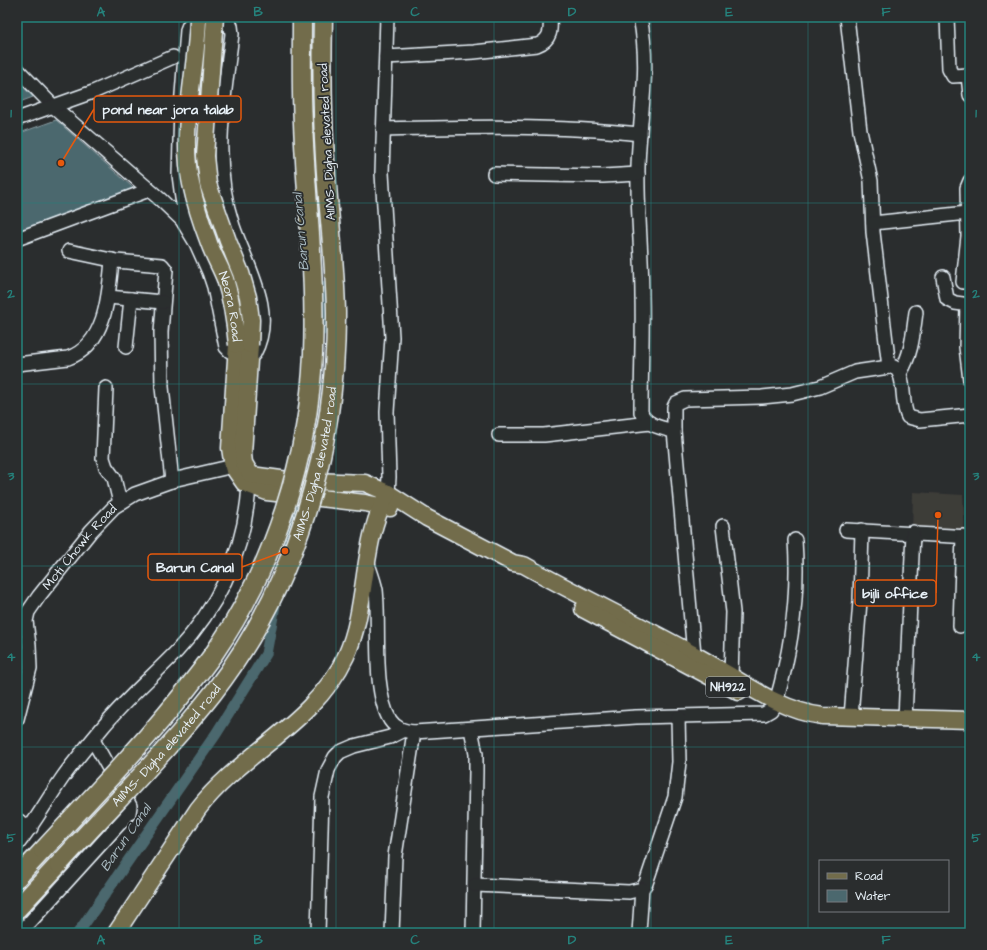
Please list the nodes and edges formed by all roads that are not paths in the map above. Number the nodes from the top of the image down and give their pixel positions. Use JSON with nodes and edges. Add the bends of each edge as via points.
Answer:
{"nodes":[{"id":1,"x":198,"y":17,"type":"edge"},
{"id":2,"x":215,"y":17,"type":"edge"},
{"id":3,"x":302,"y":17,"type":"edge"},
{"id":4,"x":323,"y":17,"type":"edge"},
{"id":5,"x":387,"y":17,"type":"edge"},
{"id":6,"x":550,"y":17,"type":"edge"},
{"id":7,"x":640,"y":17,"type":"edge"},
{"id":8,"x":847,"y":17,"type":"edge"},
{"id":9,"x":947,"y":17,"type":"edge"},
{"id":10,"x":173,"y":57,"type":"dead end"},
{"id":11,"x":386,"y":57,"type":"junction"},
{"id":12,"x":17,"y":69,"type":"edge"},
{"id":13,"x":970,"y":95,"type":"edge"},
{"id":14,"x":54,"y":107,"type":"junction"},
{"id":15,"x":17,"y":119,"type":"edge"},
{"id":16,"x":383,"y":129,"type":"junction"},
{"id":17,"x":640,"y":134,"type":"junction"},
{"id":18,"x":494,"y":174,"type":"dead end"},
{"id":19,"x":638,"y":174,"type":"junction"},
{"id":20,"x":970,"y":181,"type":"edge"},
{"id":21,"x":149,"y":190,"type":"junction"},
{"id":22,"x":967,"y":213,"type":"junction"},
{"id":23,"x":873,"y":223,"type":"junction"},
{"id":24,"x":189,"y":231,"type":"junction"},
{"id":25,"x":17,"y":239,"type":"edge"},
{"id":26,"x":69,"y":251,"type":"dead end"},
{"id":27,"x":112,"y":260,"type":"junction"},
{"id":28,"x":943,"y":277,"type":"dead end"},
{"id":29,"x":963,"y":282,"type":"dead end"},
{"id":30,"x":108,"y":297,"type":"junction"},
{"id":31,"x":131,"y":299,"type":"junction"},
{"id":32,"x":163,"y":302,"type":"junction"},
{"id":33,"x":968,"y":305,"type":"edge"},
{"id":34,"x":916,"y":312,"type":"dead end"},
{"id":35,"x":126,"y":347,"type":"dead end"},
{"id":36,"x":243,"y":350,"type":"junction"},
{"id":37,"x":17,"y":364,"type":"edge"},
{"id":38,"x":894,"y":370,"type":"junction"},
{"id":39,"x":970,"y":380,"type":"edge"},
{"id":40,"x":106,"y":388,"type":"dead end"},
{"id":41,"x":970,"y":415,"type":"edge"},
{"id":42,"x":650,"y":423,"type":"junction"},
{"id":43,"x":674,"y":431,"type":"junction"},
{"id":44,"x":499,"y":435,"type":"dead end"},
{"id":45,"x":239,"y":465,"type":"junction"},
{"id":46,"x":172,"y":481,"type":"junction"},
{"id":47,"x":249,"y":486,"type":"junction"},
{"id":48,"x":286,"y":487,"type":"junction"},
{"id":49,"x":384,"y":499,"type":"junction"},
{"id":50,"x":120,"y":503,"type":"junction"},
{"id":51,"x":723,"y":526,"type":"dead end"},
{"id":52,"x":846,"y":530,"type":"dead end"},
{"id":53,"x":862,"y":530,"type":"junction"},
{"id":54,"x":913,"y":532,"type":"junction"},
{"id":55,"x":966,"y":536,"type":"edge"},
{"id":56,"x":795,"y":540,"type":"dead end"},
{"id":57,"x":367,"y":561,"type":"junction"},
{"id":58,"x":512,"y":563,"type":"junction"},
{"id":59,"x":21,"y":619,"type":"edge"},
{"id":60,"x":960,"y":626,"type":"dead end"},
{"id":61,"x":694,"y":654,"type":"junction"},
{"id":62,"x":732,"y":676,"type":"junction"},
{"id":63,"x":774,"y":706,"type":"junction"},
{"id":64,"x":678,"y":717,"type":"junction"},
{"id":65,"x":851,"y":717,"type":"junction"},
{"id":66,"x":17,"y":719,"type":"edge"},
{"id":67,"x":905,"y":719,"type":"junction"},
{"id":68,"x":970,"y":720,"type":"edge"},
{"id":69,"x":970,"y":728,"type":"edge"},
{"id":70,"x":471,"y":729,"type":"junction"},
{"id":71,"x":408,"y":731,"type":"junction"},
{"id":72,"x":93,"y":740,"type":"junction"},
{"id":73,"x":17,"y":820,"type":"edge"},
{"id":74,"x":31,"y":828,"type":"junction"},
{"id":75,"x":17,"y":845,"type":"edge"},
{"id":76,"x":17,"y":878,"type":"edge"},
{"id":77,"x":475,"y":885,"type":"junction"},
{"id":78,"x":642,"y":889,"type":"junction"},
{"id":79,"x":17,"y":909,"type":"edge"},
{"id":80,"x":20,"y":933,"type":"edge"},
{"id":81,"x":116,"y":933,"type":"edge"},
{"id":82,"x":318,"y":933,"type":"edge"},
{"id":83,"x":392,"y":933,"type":"edge"},
{"id":84,"x":473,"y":933,"type":"edge"},
{"id":85,"x":639,"y":933,"type":"edge"}],
"edges":[{"from":1,"to":36,"type":"main road","name":"Neora Road","bridge":true,"via":[[198,42],[188,121],[191,184],[208,240],[225,278]]},
{"from":2,"to":36,"type":"main road","name":"Neora Road","bridge":true,"via":[[205,156],[208,184],[248,297],[251,320]]},
{"from":3,"to":76,"type":"highway","name":"AIIMS- Digha elevated road","bridge":true,"via":[[302,121],[314,312],[313,354],[306,424],[283,514],[255,581],[216,650],[146,738]]},
{"from":4,"to":79,"type":"highway","name":"AIIMS- Digha elevated road","bridge":true,"via":[[324,120],[336,311],[335,356],[326,431],[304,519],[290,557],[256,626],[213,692]]},
{"from":5,"to":11,"type":"street"},
{"from":6,"to":11,"type":"street","via":[[548,38],[537,45]]},
{"from":7,"to":17,"type":"street","via":[[646,79]]},
{"from":8,"to":23,"type":"street","via":[[860,131],[871,181]]},
{"from":9,"to":13,"type":"street","via":[[949,69],[953,76],[968,75]]},
{"from":10,"to":14,"type":"street"},
{"from":11,"to":16,"type":"street"},
{"from":12,"to":14,"type":"street"},
{"from":14,"to":15,"type":"street"},
{"from":14,"to":21,"type":"street"},
{"from":16,"to":17,"type":"street","via":[[512,127]]},
{"from":16,"to":49,"type":"street","via":[[383,201],[392,337],[387,412],[389,477]]},
{"from":17,"to":19,"type":"street"},
{"from":18,"to":19,"type":"street"},
{"from":19,"to":42,"type":"street","via":[[642,295],[641,412]]},
{"from":20,"to":22,"type":"street","via":[[967,188]]},
{"from":21,"to":24,"type":"street","via":[[172,210]]},
{"from":21,"to":25,"type":"street"},
{"from":22,"to":23,"type":"street"},
{"from":22,"to":29,"type":"street","via":[[968,236]]},
{"from":23,"to":38,"type":"street"},
{"from":24,"to":36,"type":"street","via":[[203,257],[214,287],[223,339],[230,352]]},
{"from":24,"to":36,"type":"street","via":[[179,175],[187,30],[194,22],[225,23],[231,26],[232,34],[220,137],[220,166],[233,226],[259,293],[262,311],[259,345],[254,354]]},
{"from":26,"to":27,"type":"street"},
{"from":27,"to":30,"type":"street"},
{"from":27,"to":32,"type":"street","via":[[158,264],[164,267],[166,275]]},
{"from":28,"to":33,"type":"street","via":[[947,299]]},
{"from":30,"to":31,"type":"street"},
{"from":30,"to":37,"type":"street","via":[[100,326],[81,352],[68,358]]},
{"from":31,"to":32,"type":"street"},
{"from":31,"to":35,"type":"street"},
{"from":32,"to":46,"type":"street","via":[[162,387]]},
{"from":33,"to":39,"type":"street","via":[[966,347]]},
{"from":34,"to":38,"type":"street","via":[[907,362]]},
{"from":36,"to":45,"type":"main road"},
{"from":38,"to":41,"type":"street","via":[[908,417],[920,420]]},
{"from":38,"to":43,"type":"street","via":[[859,371],[820,387],[792,394],[679,400],[674,407]]},
{"from":40,"to":50,"type":"street","via":[[103,458],[114,478]]},
{"from":42,"to":43,"type":"street"},
{"from":42,"to":44,"type":"street","via":[[544,435]]},
{"from":43,"to":61,"type":"street"},
{"from":45,"to":46,"type":"street","name":"Moti Chowk Road"},
{"from":45,"to":47,"type":"main road","via":[[244,483]]},
{"from":45,"to":48,"type":"main road","via":[[251,475]]},
{"from":46,"to":50,"type":"street","name":"Moti Chowk Road","via":[[135,494]]},
{"from":47,"to":48,"type":"main road","via":[[267,492]]},
{"from":47,"to":72,"type":"street","via":[[242,537],[230,570],[208,613],[177,651],[108,721]]},
{"from":48,"to":49,"type":"main road","bridge":true,"via":[[365,503]]},
{"from":48,"to":49,"type":"main road","bridge":true,"via":[[365,483]]},
{"from":49,"to":57,"type":"main road"},
{"from":49,"to":58,"type":"main road","via":[[427,518]]},
{"from":50,"to":59,"type":"street","name":"Moti Chowk Road","via":[[103,517],[81,542]]},
{"from":51,"to":62,"type":"street","via":[[733,612]]},
{"from":52,"to":53,"type":"street"},
{"from":53,"to":54,"type":"street"},
{"from":53,"to":65,"type":"street","via":[[860,601]]},
{"from":54,"to":55,"type":"street"},
{"from":54,"to":67,"type":"street"},
{"from":55,"to":60,"type":"street"},
{"from":56,"to":63,"type":"street","via":[[796,611],[787,660]]},
{"from":57,"to":71,"type":"street","via":[[376,590],[383,698],[390,720]]},
{"from":57,"to":81,"type":"main road","via":[[358,620],[346,656],[332,681],[305,713],[210,792]]},
{"from":58,"to":61,"type":"main road","via":[[524,565]]},
{"from":58,"to":63,"type":"main road","number":"NH922","via":[[519,572],[546,589]]},
{"from":59,"to":66,"type":"street","name":"Moti Chowk Road","via":[[29,645],[30,668]]},
{"from":61,"to":62,"type":"main road"},
{"from":62,"to":63,"type":"main road"},
{"from":63,"to":64,"type":"street","via":[[764,714],[756,716]]},
{"from":63,"to":65,"type":"main road","via":[[802,713]]},
{"from":63,"to":69,"type":"main road","number":"NH922","via":[[799,721],[822,724]]},
{"from":64,"to":70,"type":"street","via":[[621,717]]},
{"from":64,"to":78,"type":"street","via":[[679,762],[675,798]]},
{"from":65,"to":67,"type":"main road"},
{"from":67,"to":68,"type":"main road"},
{"from":70,"to":71,"type":"street"},
{"from":70,"to":77,"type":"street","via":[[476,766]]},
{"from":71,"to":82,"type":"street","via":[[340,752],[328,770],[322,797]]},
{"from":71,"to":83,"type":"street","via":[[395,856]]},
{"from":72,"to":74,"type":"street","via":[[63,777]]},
{"from":72,"to":80,"type":"street","via":[[130,806],[129,813]]},
{"from":73,"to":74,"type":"street"},
{"from":74,"to":75,"type":"street"},
{"from":77,"to":78,"type":"street","via":[[629,892]]},
{"from":77,"to":84,"type":"street"},
{"from":78,"to":85,"type":"street"}]}
